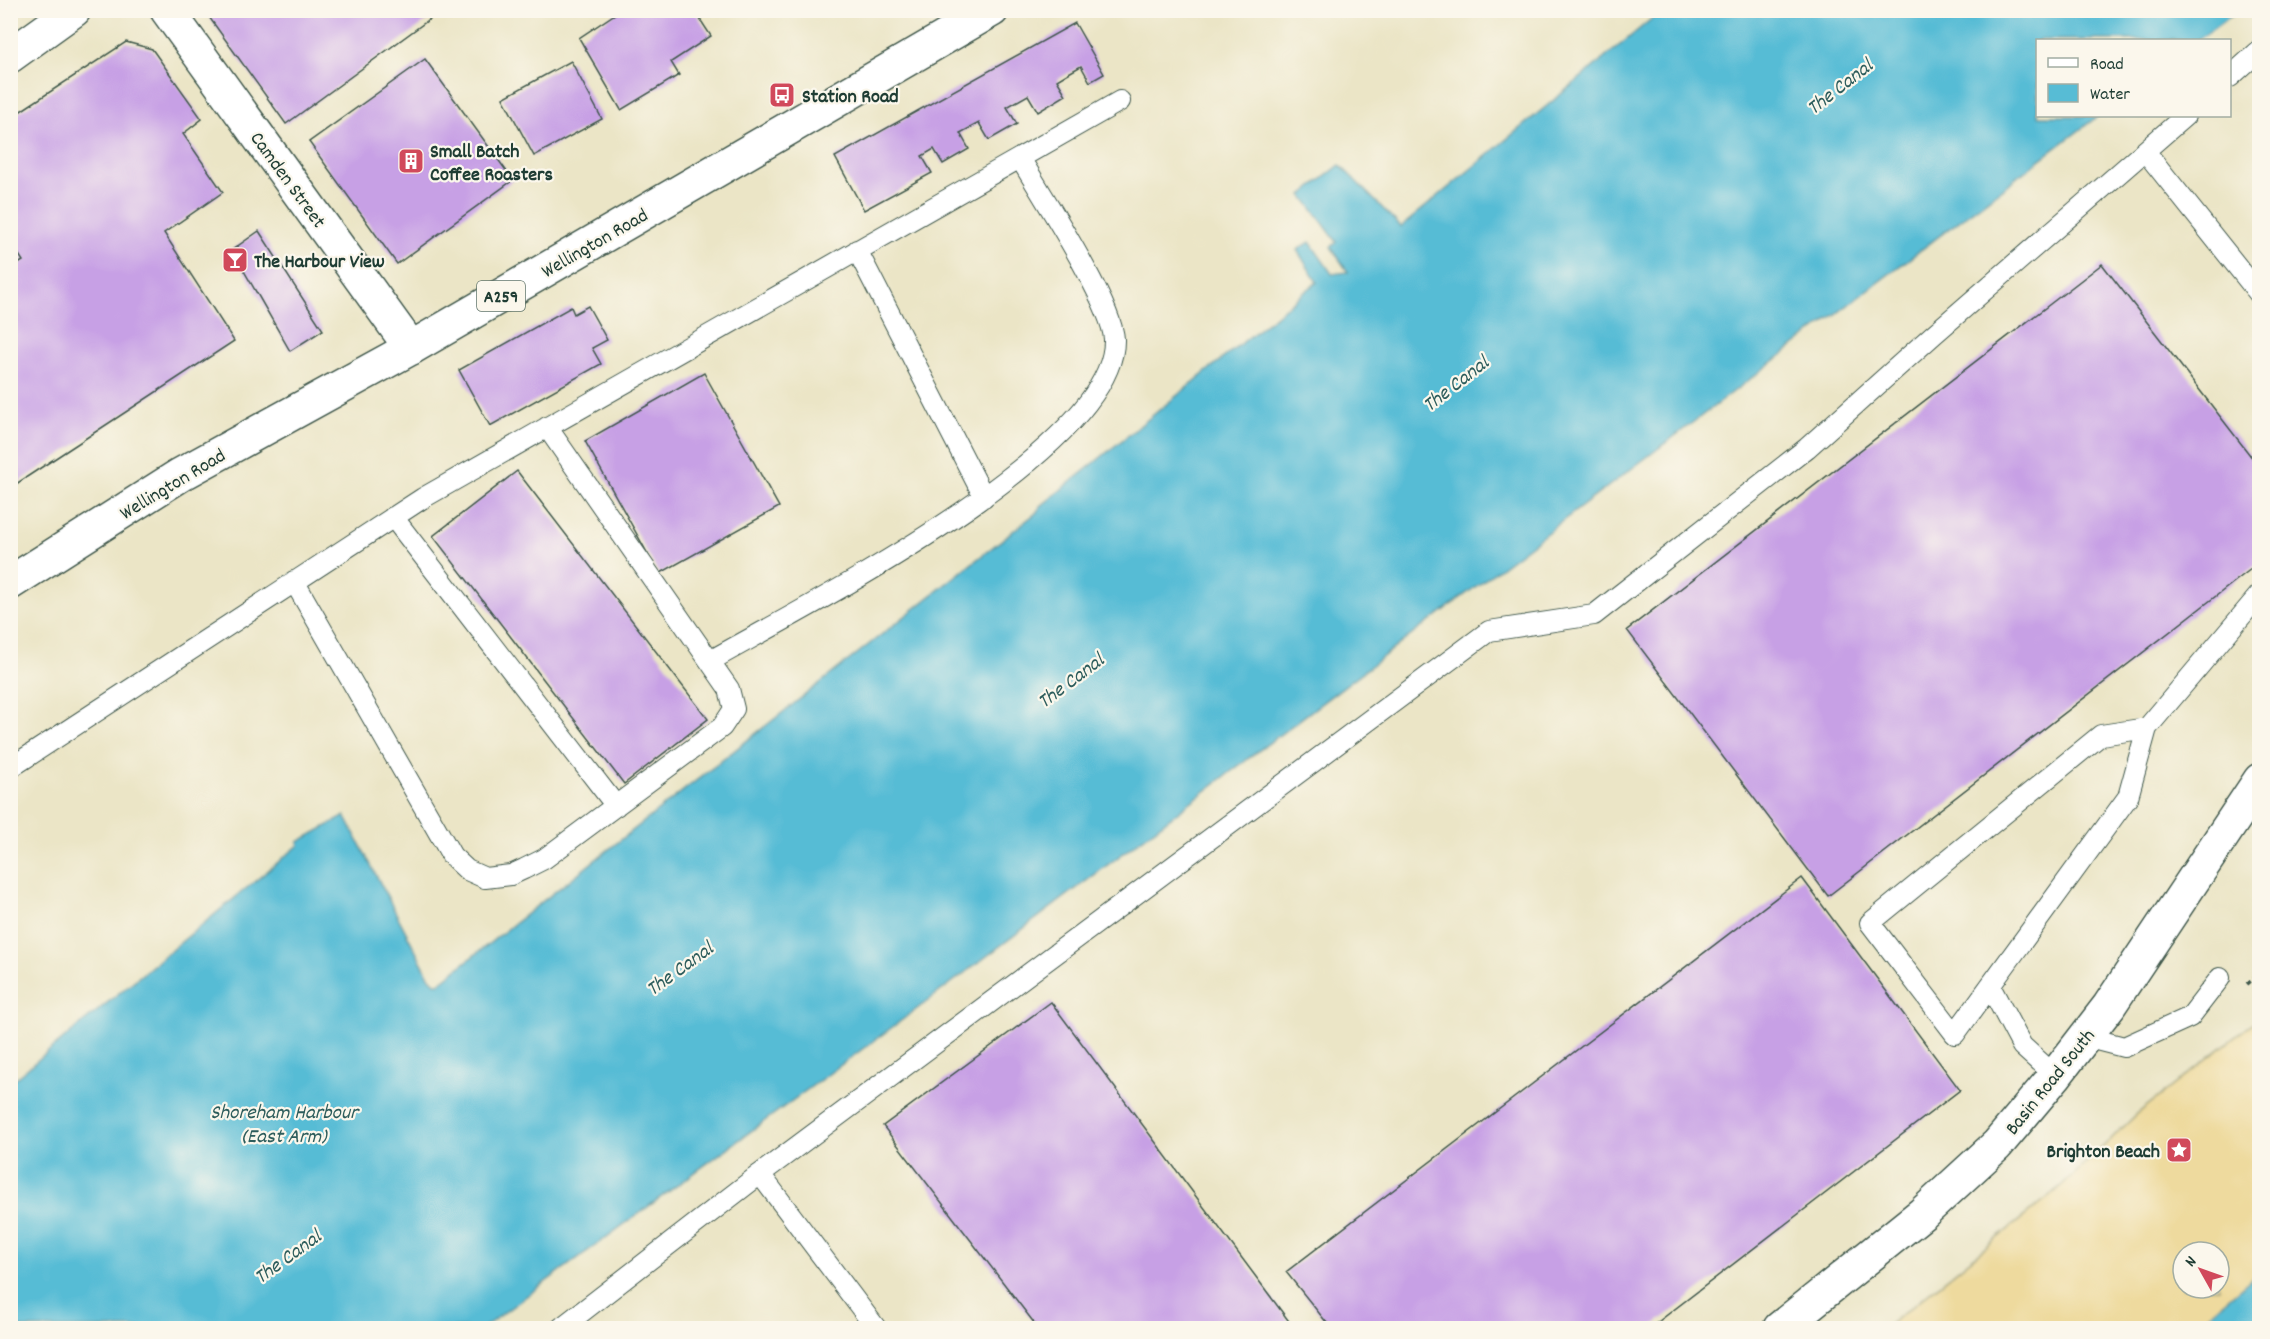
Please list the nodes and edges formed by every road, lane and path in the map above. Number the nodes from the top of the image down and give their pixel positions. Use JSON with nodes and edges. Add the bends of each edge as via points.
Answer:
{"nodes":[{"id":1,"x":74,"y":10,"type":"edge"},
{"id":2,"x":167,"y":10,"type":"edge"},
{"id":3,"x":992,"y":10,"type":"edge"},
{"id":4,"x":2259,"y":50,"type":"edge"},
{"id":5,"x":10,"y":56,"type":"edge"},
{"id":6,"x":2231,"y":74,"type":"edge"},
{"id":7,"x":1120,"y":101,"type":"dead end"},
{"id":8,"x":2184,"y":117,"type":"edge"},
{"id":9,"x":2145,"y":151,"type":"junction"},
{"id":10,"x":1020,"y":158,"type":"junction"},
{"id":11,"x":857,"y":250,"type":"junction"},
{"id":12,"x":2259,"y":295,"type":"edge"},
{"id":13,"x":411,"y":348,"type":"junction"},
{"id":14,"x":547,"y":427,"type":"junction"},
{"id":15,"x":984,"y":497,"type":"junction"},
{"id":16,"x":393,"y":517,"type":"junction"},
{"id":17,"x":294,"y":581,"type":"junction"},
{"id":18,"x":10,"y":583,"type":"edge"},
{"id":19,"x":2259,"y":594,"type":"edge"},
{"id":20,"x":710,"y":661,"type":"junction"},
{"id":21,"x":2147,"y":728,"type":"junction"},
{"id":22,"x":10,"y":768,"type":"edge"},
{"id":23,"x":2259,"y":780,"type":"edge"},
{"id":24,"x":616,"y":806,"type":"junction"},
{"id":25,"x":2220,"y":978,"type":"dead end"},
{"id":26,"x":1990,"y":986,"type":"junction"},
{"id":27,"x":2085,"y":1037,"type":"junction"},
{"id":28,"x":2055,"y":1076,"type":"junction"},
{"id":29,"x":760,"y":1174,"type":"junction"},
{"id":30,"x":561,"y":1329,"type":"edge"},
{"id":31,"x":876,"y":1329,"type":"edge"},
{"id":32,"x":1780,"y":1329,"type":"edge"}],
"edges":[{"from":1,"to":5,"type":"street"},
{"from":2,"to":13,"type":"street","name":"Camden Street"},
{"from":3,"to":13,"type":"street","name":"Wellington Road","number":"A259"},
{"from":4,"to":6,"type":"lane"},
{"from":7,"to":10,"type":"lane"},
{"from":8,"to":9,"type":"lane"},
{"from":9,"to":12,"type":"lane"},
{"from":9,"to":29,"type":"lane","via":[[1807,448],[1594,615],[1489,631]]},
{"from":10,"to":11,"type":"lane"},
{"from":10,"to":15,"type":"lane","via":[[1100,297],[1114,338],[1108,371],[1089,404]]},
{"from":11,"to":14,"type":"lane"},
{"from":11,"to":15,"type":"lane"},
{"from":13,"to":18,"type":"street","name":"Wellington Road","number":"A259","via":[[180,475]]},
{"from":14,"to":16,"type":"lane"},
{"from":14,"to":20,"type":"lane"},
{"from":15,"to":20,"type":"lane","via":[[840,588]]},
{"from":16,"to":17,"type":"lane"},
{"from":16,"to":24,"type":"lane"},
{"from":17,"to":22,"type":"lane"},
{"from":17,"to":24,"type":"lane","via":[[445,847],[467,870],[485,878],[511,875],[544,859]]},
{"from":19,"to":21,"type":"lane"},
{"from":20,"to":24,"type":"lane","via":[[734,699],[729,718]]},
{"from":21,"to":26,"type":"lane","via":[[2128,797]]},
{"from":21,"to":26,"type":"lane","via":[[2101,735],[1870,923],[1955,1034]]},
{"from":23,"to":27,"type":"street","name":"Basin Road South","via":[[2156,938]]},
{"from":25,"to":27,"type":"lane","via":[[2190,1017],[2124,1047]]},
{"from":26,"to":28,"type":"lane","via":[[2022,1046]]},
{"from":27,"to":28,"type":"street","name":"Basin Road South"},
{"from":28,"to":32,"type":"street","name":"Basin Road South","via":[[1997,1145],[1923,1213]]},
{"from":29,"to":30,"type":"lane"},
{"from":29,"to":31,"type":"lane"}]}
